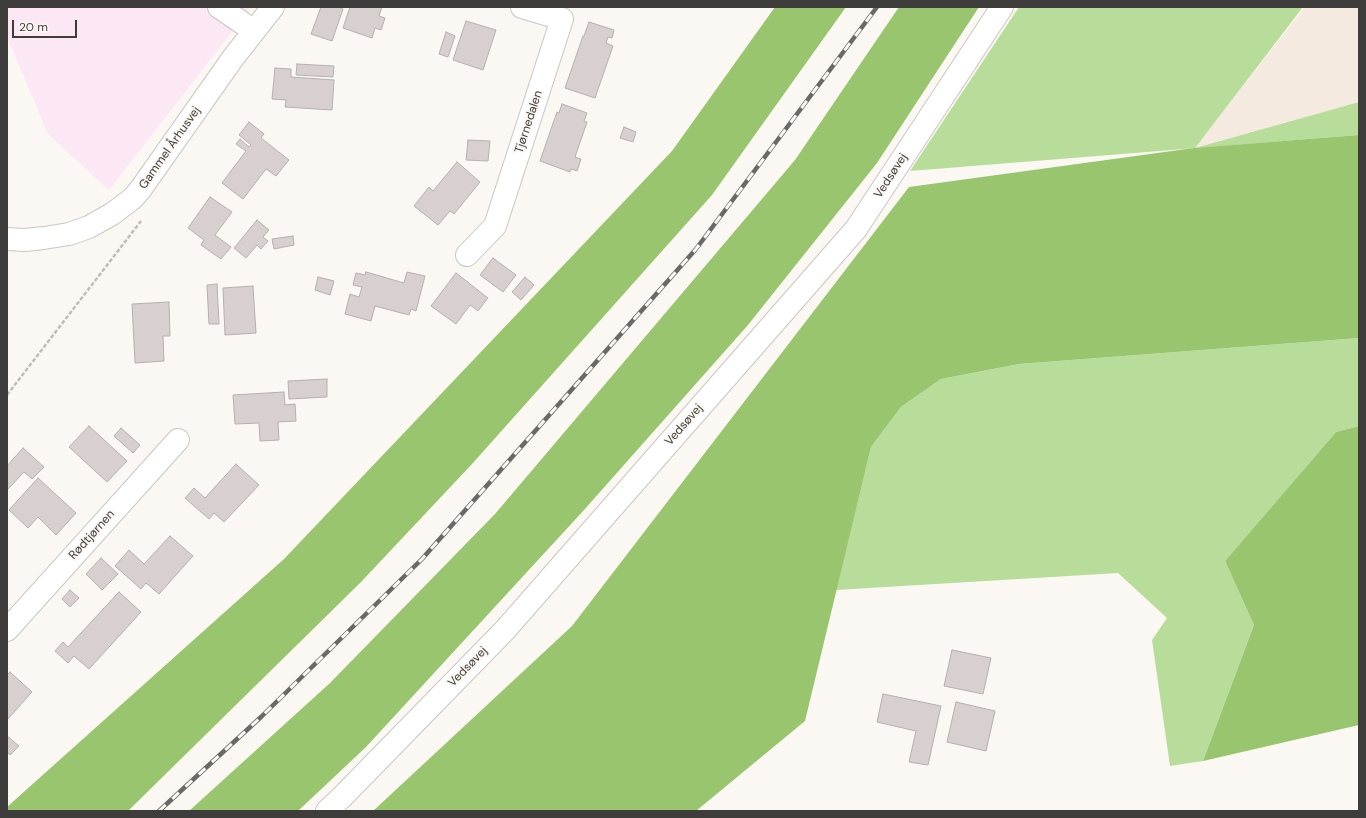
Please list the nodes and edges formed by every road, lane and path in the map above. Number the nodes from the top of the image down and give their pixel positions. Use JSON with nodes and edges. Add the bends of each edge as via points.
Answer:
{"nodes":[{"id":1,"x":219,"y":7,"type":"edge"},
{"id":2,"x":273,"y":7,"type":"edge"},
{"id":3,"x":522,"y":7,"type":"edge"},
{"id":4,"x":1002,"y":7,"type":"edge"},
{"id":5,"x":254,"y":31,"type":"junction"},
{"id":6,"x":7,"y":239,"type":"edge"},
{"id":7,"x":467,"y":255,"type":"dead end"},
{"id":8,"x":178,"y":440,"type":"dead end"},
{"id":9,"x":7,"y":630,"type":"edge"},
{"id":10,"x":327,"y":811,"type":"edge"}],
"edges":[{"from":1,"to":5,"type":"street"},
{"from":2,"to":5,"type":"street","name":"Gammel Århusvej"},
{"from":3,"to":7,"type":"street","name":"Tjørnedalen","via":[[562,19],[495,226]]},
{"from":4,"to":10,"type":"street","name":"Vedsøvej","via":[[856,229],[505,630]]},
{"from":5,"to":6,"type":"street","name":"Gammel Århusvej","via":[[132,199],[89,227],[69,234],[25,240]]},
{"from":8,"to":9,"type":"street","name":"Rødtjørnen"}]}
